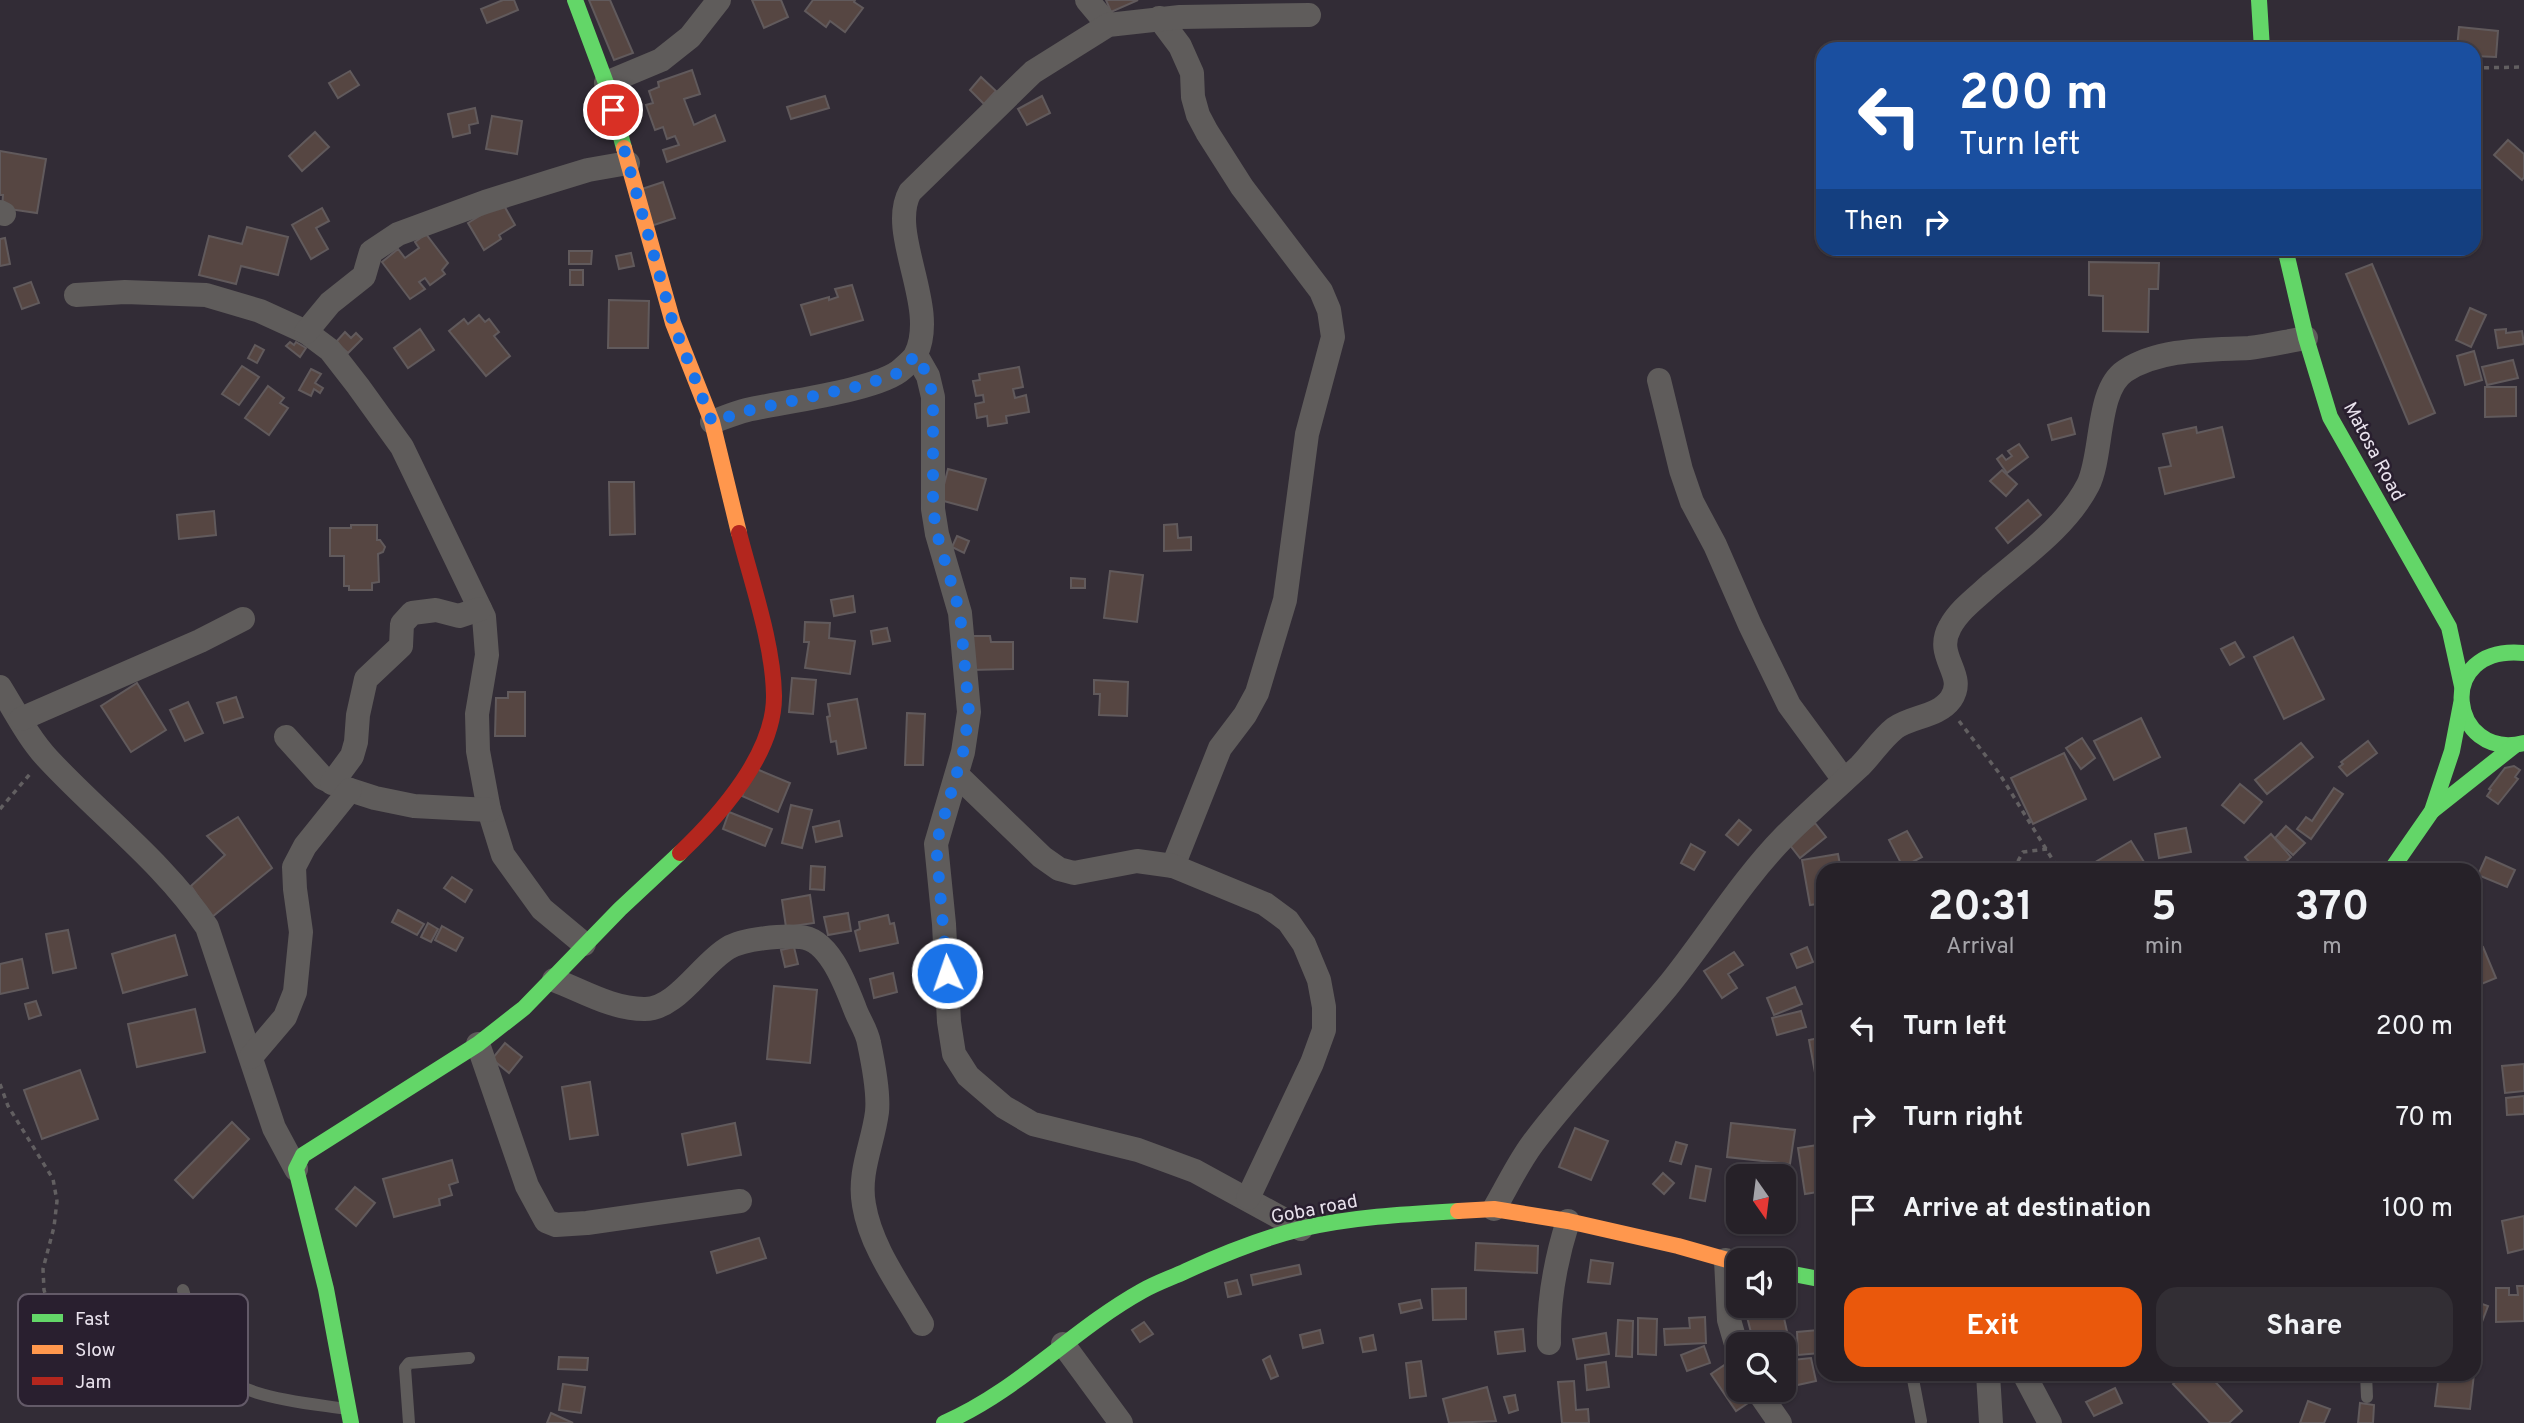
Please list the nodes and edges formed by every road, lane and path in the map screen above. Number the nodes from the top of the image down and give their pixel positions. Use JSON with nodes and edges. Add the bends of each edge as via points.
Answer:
{"nodes":[{"id":1,"x":575,"y":0,"type":"edge"},
{"id":2,"x":719,"y":0,"type":"edge"},
{"id":3,"x":1087,"y":0,"type":"edge"},
{"id":4,"x":2259,"y":0,"type":"edge"},
{"id":5,"x":1308,"y":15,"type":"dead end"},
{"id":6,"x":1159,"y":18,"type":"junction"},
{"id":7,"x":1108,"y":25,"type":"junction"},
{"id":8,"x":2262,"y":42,"type":"edge"},
{"id":9,"x":2524,"y":67,"type":"edge"},
{"id":10,"x":2481,"y":68,"type":"edge"},
{"id":11,"x":606,"y":83,"type":"junction"},
{"id":12,"x":628,"y":163,"type":"junction"},
{"id":13,"x":2287,"y":256,"type":"edge"},
{"id":14,"x":76,"y":295,"type":"dead end"},
{"id":15,"x":306,"y":332,"type":"junction"},
{"id":16,"x":2306,"y":338,"type":"junction"},
{"id":17,"x":916,"y":355,"type":"junction"},
{"id":18,"x":1659,"y":380,"type":"dead end"},
{"id":19,"x":712,"y":422,"type":"junction"},
{"id":20,"x":2424,"y":585,"type":"junction"},
{"id":21,"x":480,"y":609,"type":"junction"},
{"id":22,"x":243,"y":619,"type":"dead end"},
{"id":23,"x":2466,"y":623,"type":"dead end"},
{"id":24,"x":2484,"y":637,"type":"dead end"},
{"id":25,"x":2503,"y":651,"type":"junction"},
{"id":26,"x":2524,"y":653,"type":"edge"},
{"id":27,"x":2462,"y":686,"type":"junction"},
{"id":28,"x":0,"y":687,"type":"edge"},
{"id":29,"x":1945,"y":704,"type":"junction"},
{"id":30,"x":2460,"y":704,"type":"junction"},
{"id":31,"x":21,"y":719,"type":"junction"},
{"id":32,"x":286,"y":737,"type":"dead end"},
{"id":33,"x":2519,"y":744,"type":"edge"},
{"id":34,"x":46,"y":757,"type":"junction"},
{"id":35,"x":957,"y":775,"type":"junction"},
{"id":36,"x":1844,"y":780,"type":"junction"},
{"id":37,"x":341,"y":786,"type":"junction"},
{"id":38,"x":0,"y":809,"type":"edge"},
{"id":39,"x":489,"y":810,"type":"junction"},
{"id":40,"x":2432,"y":811,"type":"junction"},
{"id":41,"x":2048,"y":849,"type":"junction"},
{"id":42,"x":2017,"y":863,"type":"edge"},
{"id":43,"x":2055,"y":863,"type":"edge"},
{"id":44,"x":2395,"y":863,"type":"edge"},
{"id":45,"x":1173,"y":866,"type":"junction"},
{"id":46,"x":584,"y":944,"type":"junction"},
{"id":47,"x":554,"y":980,"type":"junction"},
{"id":48,"x":478,"y":1044,"type":"junction"},
{"id":49,"x":251,"y":1057,"type":"junction"},
{"id":50,"x":0,"y":1084,"type":"edge"},
{"id":51,"x":296,"y":1169,"type":"junction"},
{"id":52,"x":1248,"y":1198,"type":"junction"},
{"id":53,"x":740,"y":1201,"type":"dead end"},
{"id":54,"x":1494,"y":1209,"type":"junction"},
{"id":55,"x":1568,"y":1221,"type":"junction"},
{"id":56,"x":1301,"y":1229,"type":"junction"},
{"id":57,"x":1726,"y":1259,"type":"edge"},
{"id":58,"x":1796,"y":1275,"type":"edge"},
{"id":59,"x":1816,"y":1278,"type":"edge"},
{"id":60,"x":183,"y":1290,"type":"dead end"},
{"id":61,"x":45,"y":1294,"type":"edge"},
{"id":62,"x":184,"y":1294,"type":"edge"},
{"id":63,"x":922,"y":1324,"type":"dead end"},
{"id":64,"x":1549,"y":1343,"type":"dead end"},
{"id":65,"x":1063,"y":1344,"type":"junction"},
{"id":66,"x":469,"y":1358,"type":"dead end"},
{"id":67,"x":1913,"y":1381,"type":"edge"},
{"id":68,"x":1988,"y":1381,"type":"edge"},
{"id":69,"x":2028,"y":1381,"type":"edge"},
{"id":70,"x":2366,"y":1381,"type":"edge"},
{"id":71,"x":248,"y":1390,"type":"edge"},
{"id":72,"x":2367,"y":1397,"type":"dead end"},
{"id":73,"x":1765,"y":1402,"type":"edge"},
{"id":74,"x":349,"y":1416,"type":"edge"},
{"id":75,"x":1921,"y":1421,"type":"dead end"},
{"id":76,"x":409,"y":1423,"type":"edge"},
{"id":77,"x":944,"y":1423,"type":"edge"},
{"id":78,"x":1121,"y":1423,"type":"edge"},
{"id":79,"x":1780,"y":1423,"type":"edge"},
{"id":80,"x":1990,"y":1423,"type":"edge"},
{"id":81,"x":2050,"y":1423,"type":"edge"}],
"edges":[{"from":1,"to":11,"type":"street"},
{"from":2,"to":11,"type":"street","via":[[690,37],[661,60]]},
{"from":3,"to":7,"type":"street"},
{"from":4,"to":8,"type":"street"},
{"from":5,"to":6,"type":"street"},
{"from":6,"to":7,"type":"street"},
{"from":6,"to":45,"type":"street","via":[[1181,46],[1206,132],[1321,291],[1333,337],[1307,434],[1281,614],[1256,693],[1220,748]]},
{"from":7,"to":17,"type":"street","via":[[1033,72],[910,192],[903,218],[922,326]]},
{"from":9,"to":10,"type":"path"},
{"from":11,"to":12,"type":"street"},
{"from":12,"to":15,"type":"street","via":[[552,181],[398,234],[371,252],[364,276],[330,303]]},
{"from":12,"to":19,"type":"street","via":[[673,323]]},
{"from":13,"to":16,"type":"street","name":"Matosa Road"},
{"from":14,"to":15,"type":"street","via":[[206,295],[260,311]]},
{"from":15,"to":21,"type":"street","via":[[330,350],[402,447]]},
{"from":16,"to":20,"type":"street","name":"Matosa Road","via":[[2330,417]]},
{"from":16,"to":29,"type":"street","via":[[2251,348],[2186,351],[2122,373],[2101,419],[2096,462],[2074,507],[1950,626],[1944,641],[1946,659],[1957,685]]},
{"from":17,"to":19,"type":"street","via":[[898,373],[864,385]]},
{"from":17,"to":35,"type":"street","via":[[933,397],[933,509],[960,613],[969,712]]},
{"from":18,"to":36,"type":"street","via":[[1692,502],[1789,705]]},
{"from":19,"to":46,"type":"street","via":[[769,652],[774,696],[771,721],[763,746],[725,806]]},
{"from":20,"to":23,"type":"street","name":"Matosa Road"},
{"from":20,"to":27,"type":"street","name":"Matosa Road","via":[[2449,627]]},
{"from":21,"to":37,"type":"street","via":[[459,616],[436,610],[412,613],[402,624],[401,646],[366,680],[356,742]]},
{"from":21,"to":39,"type":"street","via":[[487,655],[477,714],[478,751]]},
{"from":22,"to":31,"type":"street"},
{"from":24,"to":25,"type":"street"},
{"from":25,"to":26,"type":"street"},
{"from":25,"to":27,"type":"street","via":[[2470,669]]},
{"from":27,"to":30,"type":"street"},
{"from":28,"to":31,"type":"street"},
{"from":29,"to":36,"type":"street","via":[[1897,727]]},
{"from":29,"to":41,"type":"path","via":[[1999,773]]},
{"from":30,"to":33,"type":"street","via":[[2466,722],[2479,736],[2495,744]]},
{"from":30,"to":40,"type":"street","via":[[2452,751]]},
{"from":31,"to":34,"type":"street"},
{"from":32,"to":37,"type":"street","via":[[323,778]]},
{"from":33,"to":40,"type":"street"},
{"from":34,"to":38,"type":"path"},
{"from":34,"to":49,"type":"street","via":[[162,869],[207,927]]},
{"from":35,"to":45,"type":"street","via":[[1059,869],[1074,873],[1137,862]]},
{"from":35,"to":52,"type":"street","via":[[936,844],[949,1022],[954,1054],[968,1076],[1004,1107],[1033,1124],[1138,1150],[1195,1171]]},
{"from":36,"to":54,"type":"street","via":[[1783,839],[1669,985],[1575,1090],[1531,1145]]},
{"from":37,"to":39,"type":"street","via":[[414,806]]},
{"from":37,"to":49,"type":"street","via":[[294,867],[301,932],[295,992],[285,1017]]},
{"from":39,"to":46,"type":"street","via":[[503,855],[521,882],[542,909]]},
{"from":40,"to":44,"type":"street"},
{"from":41,"to":42,"type":"path","via":[[2023,852]]},
{"from":41,"to":43,"type":"path"},
{"from":45,"to":52,"type":"street","via":[[1265,904],[1288,921],[1319,980],[1324,1030]]},
{"from":46,"to":47,"type":"street"},
{"from":47,"to":48,"type":"street"},
{"from":47,"to":63,"type":"street","via":[[629,1009],[648,1010],[664,1004],[729,947],[797,936],[809,937],[823,950],[847,986],[869,1041],[877,1112],[865,1162],[864,1207],[880,1251]]},
{"from":48,"to":51,"type":"street","via":[[333,1134],[303,1155]]},
{"from":48,"to":53,"type":"street","via":[[527,1186],[546,1221],[556,1225],[587,1223]]},
{"from":49,"to":51,"type":"street","via":[[274,1128]]},
{"from":50,"to":61,"type":"path","via":[[8,1107],[53,1179],[57,1200],[43,1269]]},
{"from":51,"to":74,"type":"street","via":[[323,1277]]},
{"from":52,"to":56,"type":"street"},
{"from":54,"to":55,"type":"street","name":"Goba road"},
{"from":54,"to":56,"type":"street","name":"Goba road","via":[[1404,1214]]},
{"from":55,"to":57,"type":"street","name":"Goba road"},
{"from":55,"to":64,"type":"street","via":[[1556,1256],[1548,1307]]},
{"from":56,"to":65,"type":"street","name":"Goba road","via":[[1237,1248],[1142,1291]]},
{"from":58,"to":59,"type":"street"},
{"from":60,"to":62,"type":"lane"},
{"from":65,"to":77,"type":"street","name":"Goba road","via":[[974,1410]]},
{"from":65,"to":78,"type":"street"},
{"from":66,"to":76,"type":"lane","via":[[409,1363],[405,1368]]},
{"from":67,"to":75,"type":"lane"},
{"from":68,"to":80,"type":"street"},
{"from":69,"to":81,"type":"street"},
{"from":70,"to":72,"type":"lane"},
{"from":71,"to":74,"type":"lane"},
{"from":73,"to":79,"type":"street"}]}
